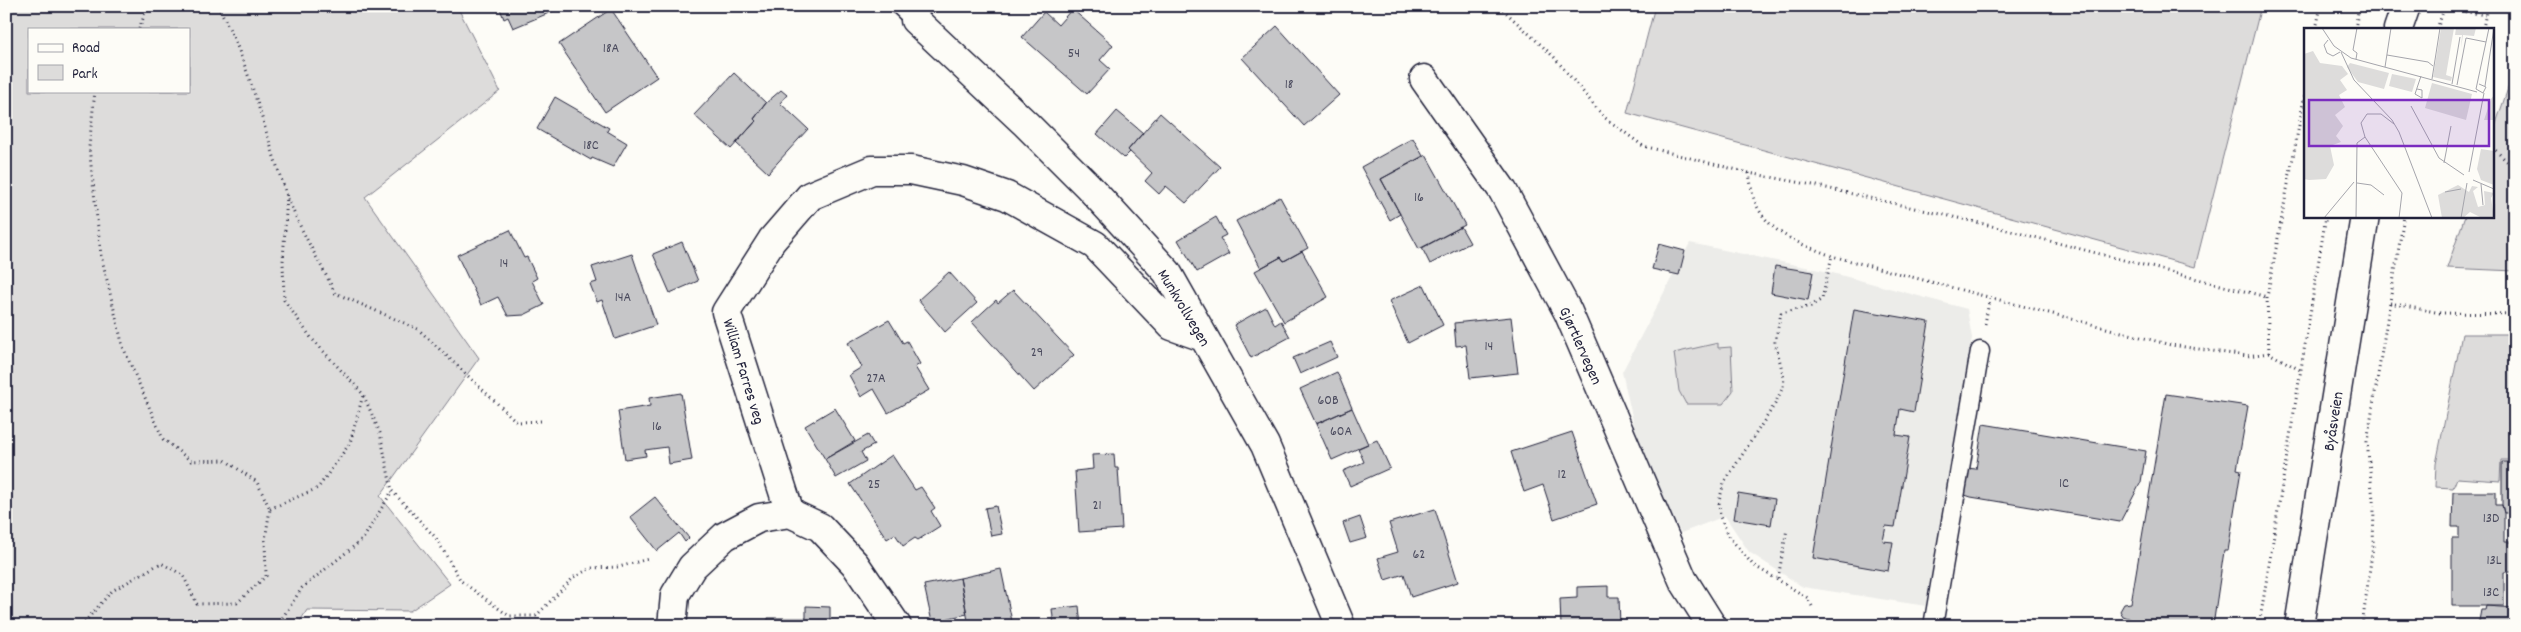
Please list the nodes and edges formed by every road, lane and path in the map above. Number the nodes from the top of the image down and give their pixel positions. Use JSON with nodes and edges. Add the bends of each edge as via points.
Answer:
{"nodes":[{"id":1,"x":148,"y":6,"type":"edge"},
{"id":2,"x":218,"y":6,"type":"edge"},
{"id":3,"x":1499,"y":6,"type":"edge"},
{"id":4,"x":2320,"y":6,"type":"edge"},
{"id":5,"x":2359,"y":6,"type":"edge"},
{"id":6,"x":2445,"y":6,"type":"edge"},
{"id":7,"x":2487,"y":6,"type":"edge"},
{"id":8,"x":2455,"y":10,"type":"dead end"},
{"id":9,"x":908,"y":13,"type":"edge"},
{"id":10,"x":2485,"y":15,"type":"junction"},
{"id":11,"x":138,"y":28,"type":"edge"},
{"id":12,"x":2316,"y":28,"type":"edge"},
{"id":13,"x":2356,"y":28,"type":"edge"},
{"id":14,"x":2437,"y":28,"type":"edge"},
{"id":15,"x":2483,"y":28,"type":"edge"},
{"id":16,"x":1424,"y":79,"type":"dead end"},
{"id":17,"x":95,"y":92,"type":"edge"},
{"id":18,"x":2304,"y":99,"type":"edge"},
{"id":19,"x":2494,"y":149,"type":"edge"},
{"id":20,"x":2515,"y":169,"type":"edge"},
{"id":21,"x":1749,"y":173,"type":"junction"},
{"id":22,"x":287,"y":195,"type":"junction"},
{"id":23,"x":2326,"y":218,"type":"edge"},
{"id":24,"x":2365,"y":218,"type":"edge"},
{"id":25,"x":2404,"y":218,"type":"edge"},
{"id":26,"x":1832,"y":256,"type":"junction"},
{"id":27,"x":2268,"y":297,"type":"junction"},
{"id":28,"x":2390,"y":303,"type":"junction"},
{"id":29,"x":2515,"y":314,"type":"edge"},
{"id":30,"x":1203,"y":337,"type":"junction"},
{"id":31,"x":1980,"y":351,"type":"dead end"},
{"id":32,"x":2268,"y":353,"type":"junction"},
{"id":33,"x":2302,"y":371,"type":"junction"},
{"id":34,"x":364,"y":394,"type":"junction"},
{"id":35,"x":542,"y":421,"type":"dead end"},
{"id":36,"x":392,"y":491,"type":"junction"},
{"id":37,"x":270,"y":508,"type":"junction"},
{"id":38,"x":790,"y":513,"type":"junction"},
{"id":39,"x":1787,"y":529,"type":"dead end"},
{"id":40,"x":648,"y":559,"type":"dead end"},
{"id":41,"x":1778,"y":578,"type":"junction"},
{"id":42,"x":1812,"y":606,"type":"dead end"},
{"id":43,"x":81,"y":626,"type":"edge"},
{"id":44,"x":277,"y":626,"type":"edge"},
{"id":45,"x":672,"y":626,"type":"edge"},
{"id":46,"x":896,"y":626,"type":"edge"},
{"id":47,"x":1341,"y":626,"type":"edge"},
{"id":48,"x":1712,"y":626,"type":"edge"},
{"id":49,"x":1933,"y":626,"type":"edge"},
{"id":50,"x":2259,"y":626,"type":"edge"},
{"id":51,"x":2299,"y":626,"type":"edge"},
{"id":52,"x":2362,"y":626,"type":"edge"}],
"edges":[{"from":1,"to":11,"type":"path"},
{"from":2,"to":22,"type":"path","via":[[260,112]]},
{"from":3,"to":21,"type":"path","via":[[1554,57],[1604,117],[1643,146]]},
{"from":4,"to":12,"type":"path"},
{"from":5,"to":13,"type":"path"},
{"from":6,"to":14,"type":"path"},
{"from":7,"to":10,"type":"path"},
{"from":8,"to":10,"type":"path"},
{"from":9,"to":30,"type":"street","name":"Munkvollvegen","via":[[1040,138],[1167,272]]},
{"from":10,"to":15,"type":"path"},
{"from":16,"to":48,"type":"street","name":"Gjørtlervegen","via":[[1503,191],[1568,312],[1684,580]]},
{"from":17,"to":37,"type":"path","via":[[89,147],[91,167],[101,255],[123,347],[163,439],[191,461],[225,460],[257,482]]},
{"from":18,"to":27,"type":"path"},
{"from":19,"to":20,"type":"path"},
{"from":21,"to":26,"type":"path","via":[[1757,207],[1771,227],[1790,239]]},
{"from":21,"to":27,"type":"path","via":[[1980,223]]},
{"from":22,"to":34,"type":"path","via":[[284,300],[312,339]]},
{"from":22,"to":35,"type":"path","via":[[335,293],[418,329],[517,422]]},
{"from":23,"to":33,"type":"path"},
{"from":24,"to":51,"type":"street","name":"Byåsveien"},
{"from":25,"to":28,"type":"path"},
{"from":26,"to":32,"type":"path","via":[[2171,345],[2247,356]]},
{"from":26,"to":41,"type":"path","via":[[1822,299],[1811,306],[1781,313],[1775,342],[1784,378],[1783,387],[1776,404],[1724,483],[1719,502],[1720,517],[1730,538],[1753,565]]},
{"from":27,"to":32,"type":"path"},
{"from":28,"to":29,"type":"path","via":[[2440,313]]},
{"from":28,"to":52,"type":"path","via":[[2367,442],[2374,509],[2373,546]]},
{"from":30,"to":38,"type":"street","name":"William Farres veg","via":[[1172,326],[1096,245],[1007,196],[963,181],[911,170],[872,170],[810,196],[772,240],[726,312]]},
{"from":30,"to":47,"type":"street","name":"Munkvollvegen","via":[[1265,445]]},
{"from":31,"to":49,"type":"lane"},
{"from":32,"to":33,"type":"path"},
{"from":33,"to":50,"type":"path"},
{"from":34,"to":36,"type":"path","via":[[380,433]]},
{"from":34,"to":37,"type":"path","via":[[350,444],[318,488]]},
{"from":36,"to":40,"type":"path","via":[[436,538],[461,581],[509,616],[536,616],[574,577],[591,568],[619,567]]},
{"from":36,"to":44,"type":"path","via":[[364,539],[302,588]]},
{"from":37,"to":43,"type":"path","via":[[265,540],[266,576],[237,603],[197,604],[183,575],[161,563],[112,591]]},
{"from":38,"to":45,"type":"street","via":[[759,518],[725,536],[692,566],[675,595]]},
{"from":38,"to":46,"type":"street","via":[[820,528],[856,564]]},
{"from":39,"to":41,"type":"path"},
{"from":41,"to":42,"type":"path","via":[[1808,598]]}]}
